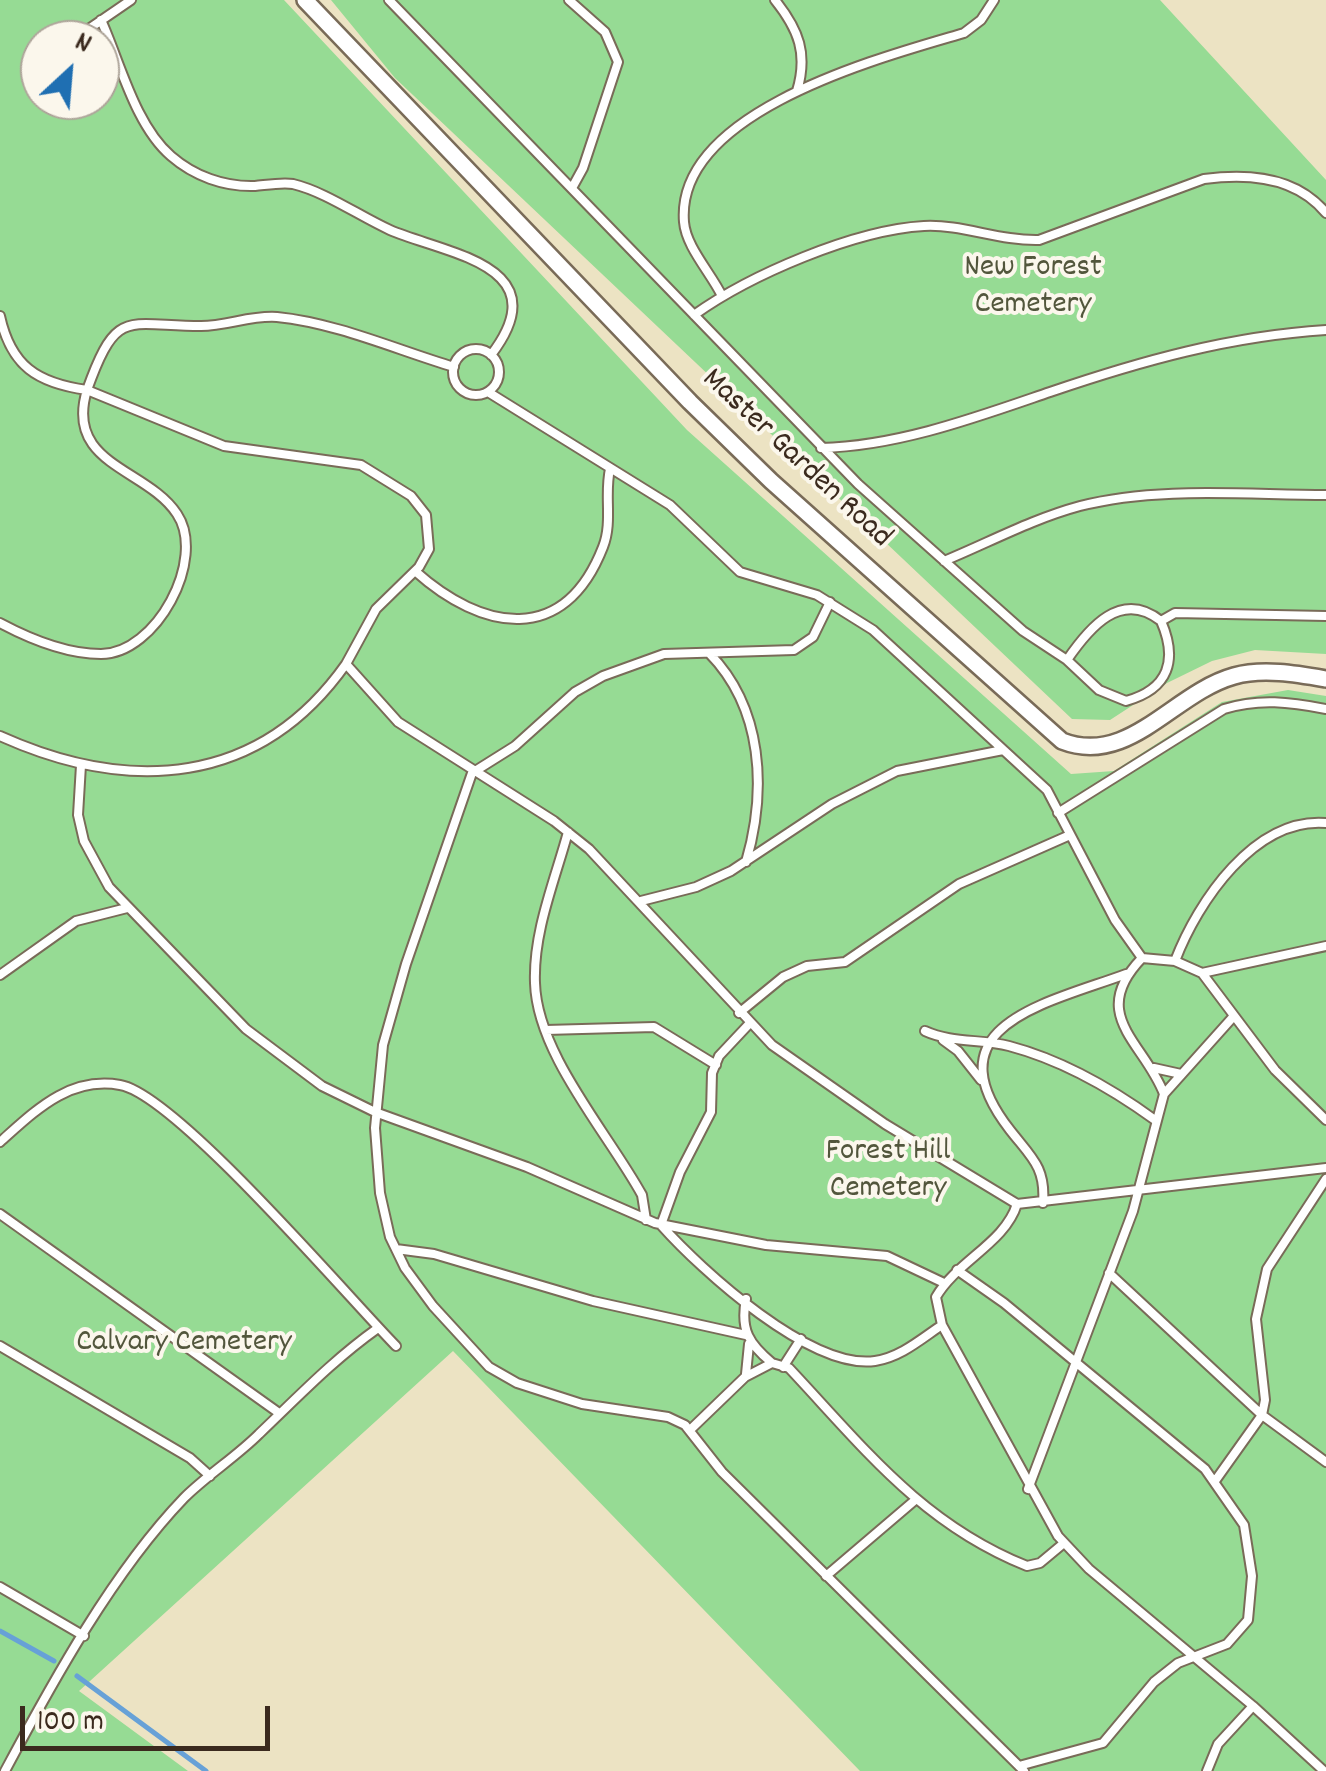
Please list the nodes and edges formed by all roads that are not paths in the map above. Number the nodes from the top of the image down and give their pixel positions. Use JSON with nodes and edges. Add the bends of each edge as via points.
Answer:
{"nodes":[{"id":1,"x":131,"y":0,"type":"edge"},
{"id":2,"x":305,"y":0,"type":"edge"},
{"id":3,"x":389,"y":0,"type":"edge"},
{"id":4,"x":568,"y":0,"type":"edge"},
{"id":5,"x":776,"y":0,"type":"edge"},
{"id":6,"x":994,"y":0,"type":"edge"},
{"id":7,"x":102,"y":20,"type":"edge"},
{"id":8,"x":120,"y":61,"type":"edge"},
{"id":9,"x":797,"y":91,"type":"junction"},
{"id":10,"x":572,"y":188,"type":"junction"},
{"id":11,"x":1326,"y":213,"type":"edge"},
{"id":12,"x":722,"y":296,"type":"junction"},
{"id":13,"x":694,"y":315,"type":"junction"},
{"id":14,"x":0,"y":316,"type":"edge"},
{"id":15,"x":1326,"y":330,"type":"edge"},
{"id":16,"x":491,"y":354,"type":"junction"},
{"id":17,"x":454,"y":366,"type":"junction"},
{"id":18,"x":87,"y":390,"type":"junction"},
{"id":19,"x":488,"y":392,"type":"junction"},
{"id":20,"x":821,"y":448,"type":"junction"},
{"id":21,"x":610,"y":470,"type":"junction"},
{"id":22,"x":1326,"y":495,"type":"edge"},
{"id":23,"x":944,"y":561,"type":"junction"},
{"id":24,"x":415,"y":571,"type":"junction"},
{"id":25,"x":830,"y":602,"type":"junction"},
{"id":26,"x":1326,"y":616,"type":"edge"},
{"id":27,"x":1161,"y":621,"type":"junction"},
{"id":28,"x":0,"y":623,"type":"edge"},
{"id":29,"x":708,"y":653,"type":"junction"},
{"id":30,"x":1067,"y":660,"type":"junction"},
{"id":31,"x":346,"y":664,"type":"junction"},
{"id":32,"x":1326,"y":679,"type":"edge"},
{"id":33,"x":1326,"y":708,"type":"edge"},
{"id":34,"x":0,"y":736,"type":"edge"},
{"id":35,"x":1004,"y":750,"type":"junction"},
{"id":36,"x":81,"y":765,"type":"junction"},
{"id":37,"x":472,"y":772,"type":"junction"},
{"id":38,"x":1058,"y":812,"type":"junction"},
{"id":39,"x":1326,"y":823,"type":"edge"},
{"id":40,"x":568,"y":832,"type":"junction"},
{"id":41,"x":1070,"y":835,"type":"junction"},
{"id":42,"x":746,"y":862,"type":"junction"},
{"id":43,"x":641,"y":901,"type":"junction"},
{"id":44,"x":127,"y":908,"type":"junction"},
{"id":45,"x":1326,"y":946,"type":"edge"},
{"id":46,"x":1142,"y":958,"type":"junction"},
{"id":47,"x":1174,"y":960,"type":"junction"},
{"id":48,"x":1202,"y":973,"type":"junction"},
{"id":49,"x":1126,"y":974,"type":"junction"},
{"id":50,"x":0,"y":976,"type":"edge"},
{"id":51,"x":739,"y":1013,"type":"junction"},
{"id":52,"x":1233,"y":1016,"type":"junction"},
{"id":53,"x":750,"y":1024,"type":"junction"},
{"id":54,"x":546,"y":1030,"type":"junction"},
{"id":55,"x":925,"y":1030,"type":"dead end"},
{"id":56,"x":940,"y":1038,"type":"junction"},
{"id":57,"x":988,"y":1042,"type":"junction"},
{"id":58,"x":716,"y":1065,"type":"junction"},
{"id":59,"x":1154,"y":1068,"type":"junction"},
{"id":60,"x":1181,"y":1074,"type":"junction"},
{"id":61,"x":982,"y":1082,"type":"junction"},
{"id":62,"x":1164,"y":1094,"type":"junction"},
{"id":63,"x":375,"y":1112,"type":"junction"},
{"id":64,"x":1155,"y":1120,"type":"junction"},
{"id":65,"x":1326,"y":1120,"type":"edge"},
{"id":66,"x":0,"y":1142,"type":"edge"},
{"id":67,"x":1326,"y":1168,"type":"edge"},
{"id":68,"x":1326,"y":1178,"type":"edge"},
{"id":69,"x":1138,"y":1187,"type":"junction"},
{"id":70,"x":1043,"y":1203,"type":"junction"},
{"id":71,"x":1017,"y":1204,"type":"junction"},
{"id":72,"x":0,"y":1214,"type":"edge"},
{"id":73,"x":646,"y":1220,"type":"junction"},
{"id":74,"x":661,"y":1225,"type":"junction"},
{"id":75,"x":396,"y":1249,"type":"junction"},
{"id":76,"x":957,"y":1270,"type":"junction"},
{"id":77,"x":1108,"y":1274,"type":"junction"},
{"id":78,"x":944,"y":1282,"type":"junction"},
{"id":79,"x":746,"y":1299,"type":"junction"},
{"id":80,"x":942,"y":1325,"type":"junction"},
{"id":81,"x":378,"y":1328,"type":"junction"},
{"id":82,"x":801,"y":1339,"type":"junction"},
{"id":83,"x":748,"y":1340,"type":"junction"},
{"id":84,"x":0,"y":1346,"type":"edge"},
{"id":85,"x":396,"y":1346,"type":"dead end"},
{"id":86,"x":772,"y":1363,"type":"junction"},
{"id":87,"x":1076,"y":1363,"type":"junction"},
{"id":88,"x":783,"y":1366,"type":"junction"},
{"id":89,"x":745,"y":1377,"type":"junction"},
{"id":90,"x":279,"y":1413,"type":"junction"},
{"id":91,"x":1262,"y":1416,"type":"junction"},
{"id":92,"x":690,"y":1430,"type":"junction"},
{"id":93,"x":1326,"y":1462,"type":"edge"},
{"id":94,"x":210,"y":1476,"type":"junction"},
{"id":95,"x":1215,"y":1481,"type":"junction"},
{"id":96,"x":1028,"y":1489,"type":"junction"},
{"id":97,"x":914,"y":1500,"type":"junction"},
{"id":98,"x":1064,"y":1543,"type":"junction"},
{"id":99,"x":826,"y":1576,"type":"junction"},
{"id":100,"x":0,"y":1587,"type":"edge"},
{"id":101,"x":84,"y":1636,"type":"junction"},
{"id":102,"x":1192,"y":1656,"type":"junction"},
{"id":103,"x":1253,"y":1706,"type":"junction"},
{"id":104,"x":6,"y":1769,"type":"edge"},
{"id":105,"x":1022,"y":1769,"type":"edge"},
{"id":106,"x":1206,"y":1771,"type":"edge"},
{"id":107,"x":1324,"y":1771,"type":"edge"}],
"edges":[{"from":1,"to":7,"type":"lane"},
{"from":2,"to":32,"type":"street","name":"Master Garden Road","via":[[704,416],[1062,741],[1085,750],[1111,747],[1235,676]]},
{"from":3,"to":10,"type":"lane"},
{"from":4,"to":10,"type":"lane","via":[[604,32],[618,62]]},
{"from":5,"to":9,"type":"lane","via":[[799,35]]},
{"from":6,"to":9,"type":"lane","via":[[964,32]]},
{"from":8,"to":16,"type":"lane","via":[[152,134],[200,176],[235,186],[292,184],[423,244],[490,265],[510,300],[509,322]]},
{"from":9,"to":12,"type":"lane","via":[[722,140],[692,182],[684,226]]},
{"from":10,"to":13,"type":"lane"},
{"from":11,"to":12,"type":"lane","via":[[1278,181],[1204,179],[1038,240],[925,226],[895,230]]},
{"from":12,"to":13,"type":"lane"},
{"from":13,"to":20,"type":"lane"},
{"from":14,"to":18,"type":"lane","via":[[10,352],[22,367],[52,383]]},
{"from":15,"to":20,"type":"lane","via":[[1187,349],[968,420]]},
{"from":16,"to":17,"type":"lane","via":[[470,350]]},
{"from":16,"to":19,"type":"lane","via":[[499,374]]},
{"from":17,"to":18,"type":"lane","via":[[277,317],[201,326],[147,322],[114,336]]},
{"from":17,"to":19,"type":"lane","via":[[460,388]]},
{"from":18,"to":24,"type":"lane","via":[[209,442],[330,459],[386,476],[426,515],[429,549]]},
{"from":18,"to":28,"type":"lane","via":[[81,410],[98,452],[180,517],[184,554],[171,600],[142,641],[104,654],[49,644]]},
{"from":19,"to":21,"type":"lane"},
{"from":20,"to":23,"type":"lane"},
{"from":21,"to":24,"type":"lane","via":[[603,547],[566,602],[545,616],[524,621],[476,614]]},
{"from":21,"to":25,"type":"lane","via":[[670,506],[740,572]]},
{"from":22,"to":23,"type":"lane","via":[[1156,497],[1085,505],[1016,527]]},
{"from":23,"to":30,"type":"lane"},
{"from":24,"to":31,"type":"lane","via":[[376,609]]},
{"from":25,"to":29,"type":"lane","via":[[812,638],[794,650]]},
{"from":25,"to":35,"type":"lane","via":[[873,630]]},
{"from":26,"to":27,"type":"lane","via":[[1175,613]]},
{"from":27,"to":30,"type":"lane","via":[[1136,609],[1103,616]]},
{"from":27,"to":30,"type":"lane","via":[[1172,654],[1169,671],[1142,696],[1114,700]]},
{"from":29,"to":37,"type":"lane","via":[[664,654],[603,676]]},
{"from":29,"to":42,"type":"lane","via":[[742,695],[754,736],[757,795]]},
{"from":31,"to":36,"type":"lane","via":[[318,700],[250,749],[160,774]]},
{"from":31,"to":37,"type":"lane","via":[[398,722]]},
{"from":33,"to":38,"type":"lane","via":[[1283,701],[1224,709]]},
{"from":34,"to":36,"type":"lane"},
{"from":35,"to":38,"type":"lane","via":[[1047,790]]},
{"from":35,"to":42,"type":"lane","via":[[896,771]]},
{"from":36,"to":44,"type":"lane","via":[[84,841]]},
{"from":37,"to":40,"type":"lane"},
{"from":37,"to":63,"type":"lane","via":[[392,1008]]},
{"from":38,"to":41,"type":"lane"},
{"from":39,"to":47,"type":"lane","via":[[1302,822],[1266,837],[1196,916]]},
{"from":40,"to":43,"type":"lane"},
{"from":40,"to":54,"type":"lane","via":[[537,956],[537,1003]]},
{"from":41,"to":46,"type":"lane"},
{"from":41,"to":51,"type":"lane","via":[[959,884],[845,962],[783,977]]},
{"from":42,"to":43,"type":"lane","via":[[696,886]]},
{"from":43,"to":51,"type":"lane"},
{"from":44,"to":50,"type":"lane","via":[[76,922]]},
{"from":44,"to":63,"type":"lane","via":[[278,1056]]},
{"from":45,"to":48,"type":"lane"},
{"from":46,"to":47,"type":"lane"},
{"from":46,"to":49,"type":"lane"},
{"from":47,"to":48,"type":"lane"},
{"from":48,"to":52,"type":"lane"},
{"from":49,"to":57,"type":"lane","via":[[1018,1017]]},
{"from":49,"to":59,"type":"lane","via":[[1118,1016]]},
{"from":51,"to":53,"type":"lane"},
{"from":52,"to":60,"type":"lane"},
{"from":52,"to":65,"type":"lane"},
{"from":53,"to":58,"type":"lane"},
{"from":53,"to":71,"type":"lane","via":[[820,1080]]},
{"from":54,"to":58,"type":"lane","via":[[654,1027]]},
{"from":54,"to":73,"type":"lane","via":[[642,1195]]},
{"from":55,"to":56,"type":"lane"},
{"from":56,"to":57,"type":"lane"},
{"from":56,"to":61,"type":"lane"},
{"from":57,"to":61,"type":"lane"},
{"from":57,"to":64,"type":"lane","via":[[1073,1070]]},
{"from":58,"to":74,"type":"lane","via":[[712,1112]]},
{"from":59,"to":60,"type":"lane"},
{"from":59,"to":62,"type":"lane"},
{"from":60,"to":62,"type":"lane"},
{"from":61,"to":70,"type":"lane","via":[[991,1105],[1040,1168]]},
{"from":62,"to":64,"type":"lane"},
{"from":63,"to":73,"type":"lane","via":[[514,1162]]},
{"from":63,"to":75,"type":"lane","via":[[380,1193]]},
{"from":64,"to":69,"type":"lane"},
{"from":66,"to":81,"type":"lane","via":[[65,1091],[120,1085],[148,1096]]},
{"from":67,"to":69,"type":"lane"},
{"from":68,"to":91,"type":"lane","via":[[1281,1243],[1260,1296]]},
{"from":69,"to":70,"type":"lane"},
{"from":69,"to":77,"type":"lane"},
{"from":70,"to":71,"type":"lane"},
{"from":71,"to":76,"type":"lane","via":[[1002,1230]]},
{"from":72,"to":90,"type":"lane"},
{"from":73,"to":74,"type":"lane"},
{"from":74,"to":78,"type":"lane","via":[[766,1245],[887,1256]]},
{"from":74,"to":79,"type":"lane"},
{"from":75,"to":83,"type":"lane"},
{"from":75,"to":92,"type":"lane","via":[[434,1306],[488,1367],[540,1393],[668,1417]]},
{"from":76,"to":78,"type":"lane"},
{"from":76,"to":87,"type":"lane"},
{"from":77,"to":87,"type":"lane"},
{"from":77,"to":91,"type":"lane"},
{"from":78,"to":80,"type":"lane","via":[[936,1296]]},
{"from":79,"to":82,"type":"lane"},
{"from":79,"to":83,"type":"lane"},
{"from":80,"to":82,"type":"lane","via":[[896,1356],[876,1361],[836,1359]]},
{"from":80,"to":96,"type":"lane"},
{"from":81,"to":85,"type":"lane"},
{"from":81,"to":90,"type":"lane"},
{"from":82,"to":88,"type":"lane"},
{"from":83,"to":86,"type":"lane"},
{"from":83,"to":89,"type":"lane"},
{"from":84,"to":94,"type":"lane"},
{"from":86,"to":88,"type":"lane"},
{"from":86,"to":89,"type":"lane"},
{"from":87,"to":95,"type":"lane"},
{"from":87,"to":96,"type":"lane"},
{"from":88,"to":97,"type":"lane"},
{"from":89,"to":92,"type":"lane"},
{"from":90,"to":94,"type":"lane"},
{"from":91,"to":93,"type":"lane"},
{"from":91,"to":95,"type":"lane"},
{"from":92,"to":99,"type":"lane","via":[[722,1472]]},
{"from":94,"to":101,"type":"lane","via":[[138,1552]]},
{"from":95,"to":102,"type":"lane","via":[[1244,1525],[1251,1601],[1240,1633]]},
{"from":96,"to":98,"type":"lane"},
{"from":97,"to":98,"type":"lane","via":[[1027,1566]]},
{"from":97,"to":99,"type":"lane"},
{"from":98,"to":102,"type":"lane"},
{"from":99,"to":105,"type":"lane"},
{"from":100,"to":101,"type":"lane"},
{"from":101,"to":104,"type":"lane"},
{"from":102,"to":103,"type":"lane"},
{"from":102,"to":105,"type":"lane","via":[[1154,1682],[1103,1743]]},
{"from":103,"to":106,"type":"lane","via":[[1218,1744]]},
{"from":103,"to":107,"type":"lane"}]}
